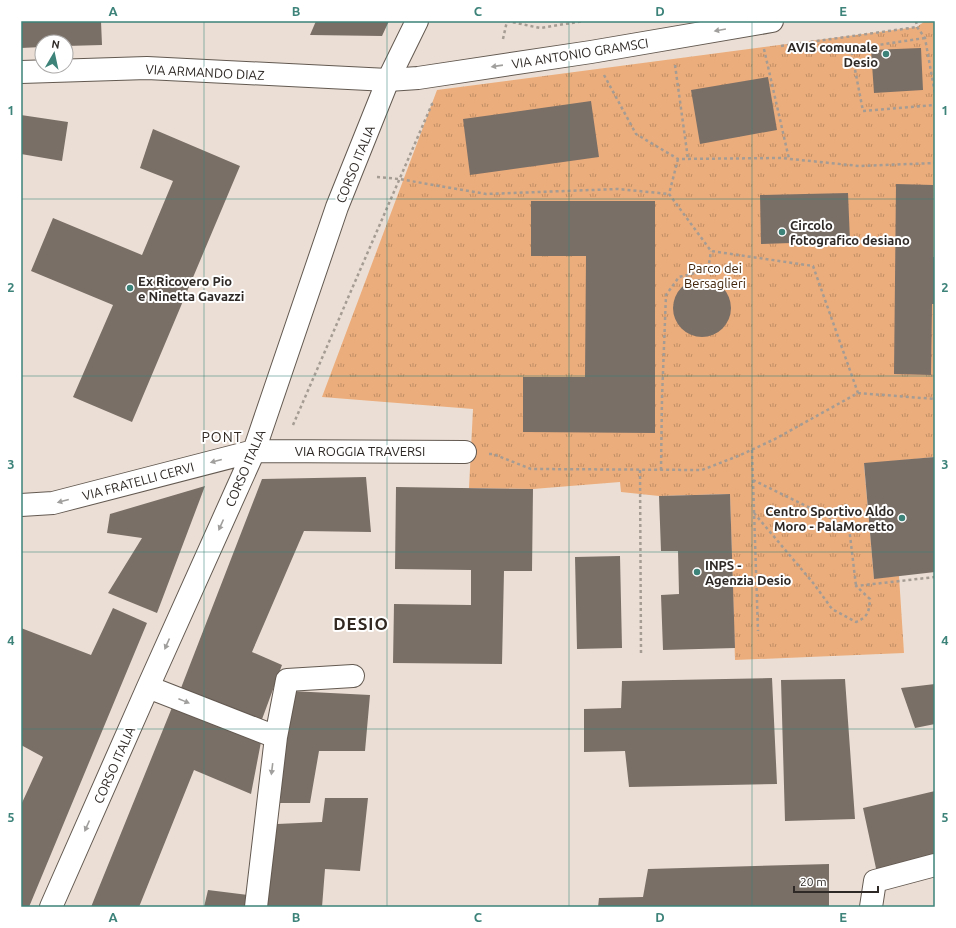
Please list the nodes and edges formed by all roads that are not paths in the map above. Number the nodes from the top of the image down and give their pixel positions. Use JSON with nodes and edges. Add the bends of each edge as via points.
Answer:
{"nodes":[{"id":1,"x":417,"y":21,"type":"edge"},
{"id":2,"x":772,"y":21,"type":"edge"},
{"id":3,"x":21,"y":72,"type":"edge"},
{"id":4,"x":388,"y":80,"type":"junction"},
{"id":5,"x":254,"y":451,"type":"junction"},
{"id":6,"x":466,"y":452,"type":"road end"},
{"id":7,"x":21,"y":505,"type":"edge"},
{"id":8,"x":353,"y":676,"type":"dead end"},
{"id":9,"x":148,"y":687,"type":"junction"},
{"id":10,"x":276,"y":737,"type":"junction"},
{"id":11,"x":935,"y":865,"type":"edge"},
{"id":12,"x":51,"y":907,"type":"edge"},
{"id":13,"x":256,"y":907,"type":"edge"},
{"id":14,"x":871,"y":907,"type":"edge"}],
"edges":[{"from":1,"to":4,"type":"street","name":"CORSO ITALIA"},
{"from":2,"to":4,"type":"street","name":"VIA ANTONIO GRAMSCI","one_way":true,"via":[[591,52],[418,78]]},
{"from":3,"to":4,"type":"street","name":"VIA ARMANDO DIAZ","via":[[147,68]]},
{"from":4,"to":5,"type":"street","name":"CORSO ITALIA","via":[[334,215]]},
{"from":5,"to":6,"type":"street","name":"VIA ROGGIA TRAVERSI"},
{"from":5,"to":7,"type":"street","name":"VIA FRATELLI CERVI","one_way":true,"via":[[53,503]]},
{"from":5,"to":9,"type":"street","name":"CORSO ITALIA","one_way":true},
{"from":8,"to":10,"type":"street","via":[[287,680]]},
{"from":9,"to":10,"type":"street","one_way":true},
{"from":9,"to":12,"type":"street","name":"CORSO ITALIA","one_way":true},
{"from":10,"to":13,"type":"street","one_way":true},
{"from":11,"to":14,"type":"street","via":[[875,881]]}]}
